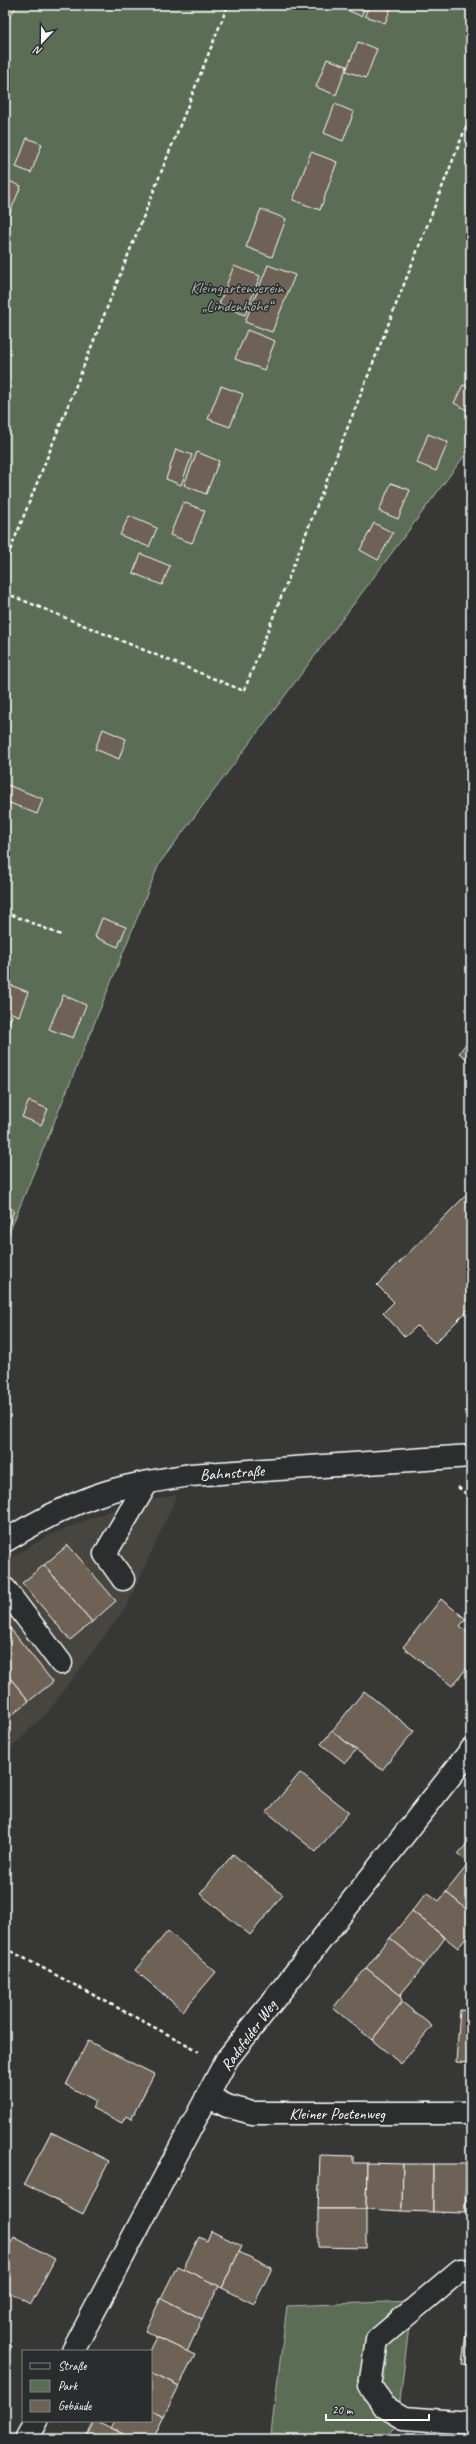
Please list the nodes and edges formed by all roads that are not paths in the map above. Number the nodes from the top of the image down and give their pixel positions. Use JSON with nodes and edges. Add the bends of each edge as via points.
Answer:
{"nodes":[{"id":1,"x":471,"y":1456,"type":"edge"},
{"id":2,"x":147,"y":1483,"type":"junction"},
{"id":3,"x":5,"y":1541,"type":"edge"},
{"id":4,"x":123,"y":1580,"type":"dead end"},
{"id":5,"x":5,"y":1589,"type":"edge"},
{"id":6,"x":62,"y":1664,"type":"dead end"},
{"id":7,"x":471,"y":1750,"type":"edge"},
{"id":8,"x":207,"y":2096,"type":"junction"},
{"id":9,"x":471,"y":2113,"type":"edge"},
{"id":10,"x":471,"y":2271,"type":"edge"},
{"id":11,"x":74,"y":2350,"type":"edge"},
{"id":12,"x":36,"y":2422,"type":"edge"},
{"id":13,"x":471,"y":2424,"type":"edge"},
{"id":14,"x":27,"y":2439,"type":"edge"}],
"edges":[{"from":1,"to":2,"type":"street","name":"Bahnstraße","via":[[190,1475]]},
{"from":2,"to":3,"type":"street","name":"Bahnstraße","via":[[96,1496],[39,1520]]},
{"from":2,"to":4,"type":"street","via":[[105,1554]]},
{"from":5,"to":6,"type":"street"},
{"from":7,"to":8,"type":"street","name":"Radefelder Weg","via":[[224,2065]]},
{"from":8,"to":9,"type":"street","name":"Kleiner Poetenweg","via":[[227,2106],[252,2113]]},
{"from":8,"to":11,"type":"street","name":"Radefelder Weg"},
{"from":10,"to":13,"type":"street","via":[[460,2270],[377,2340],[370,2386],[385,2407],[404,2418]]},
{"from":12,"to":14,"type":"street"}]}
